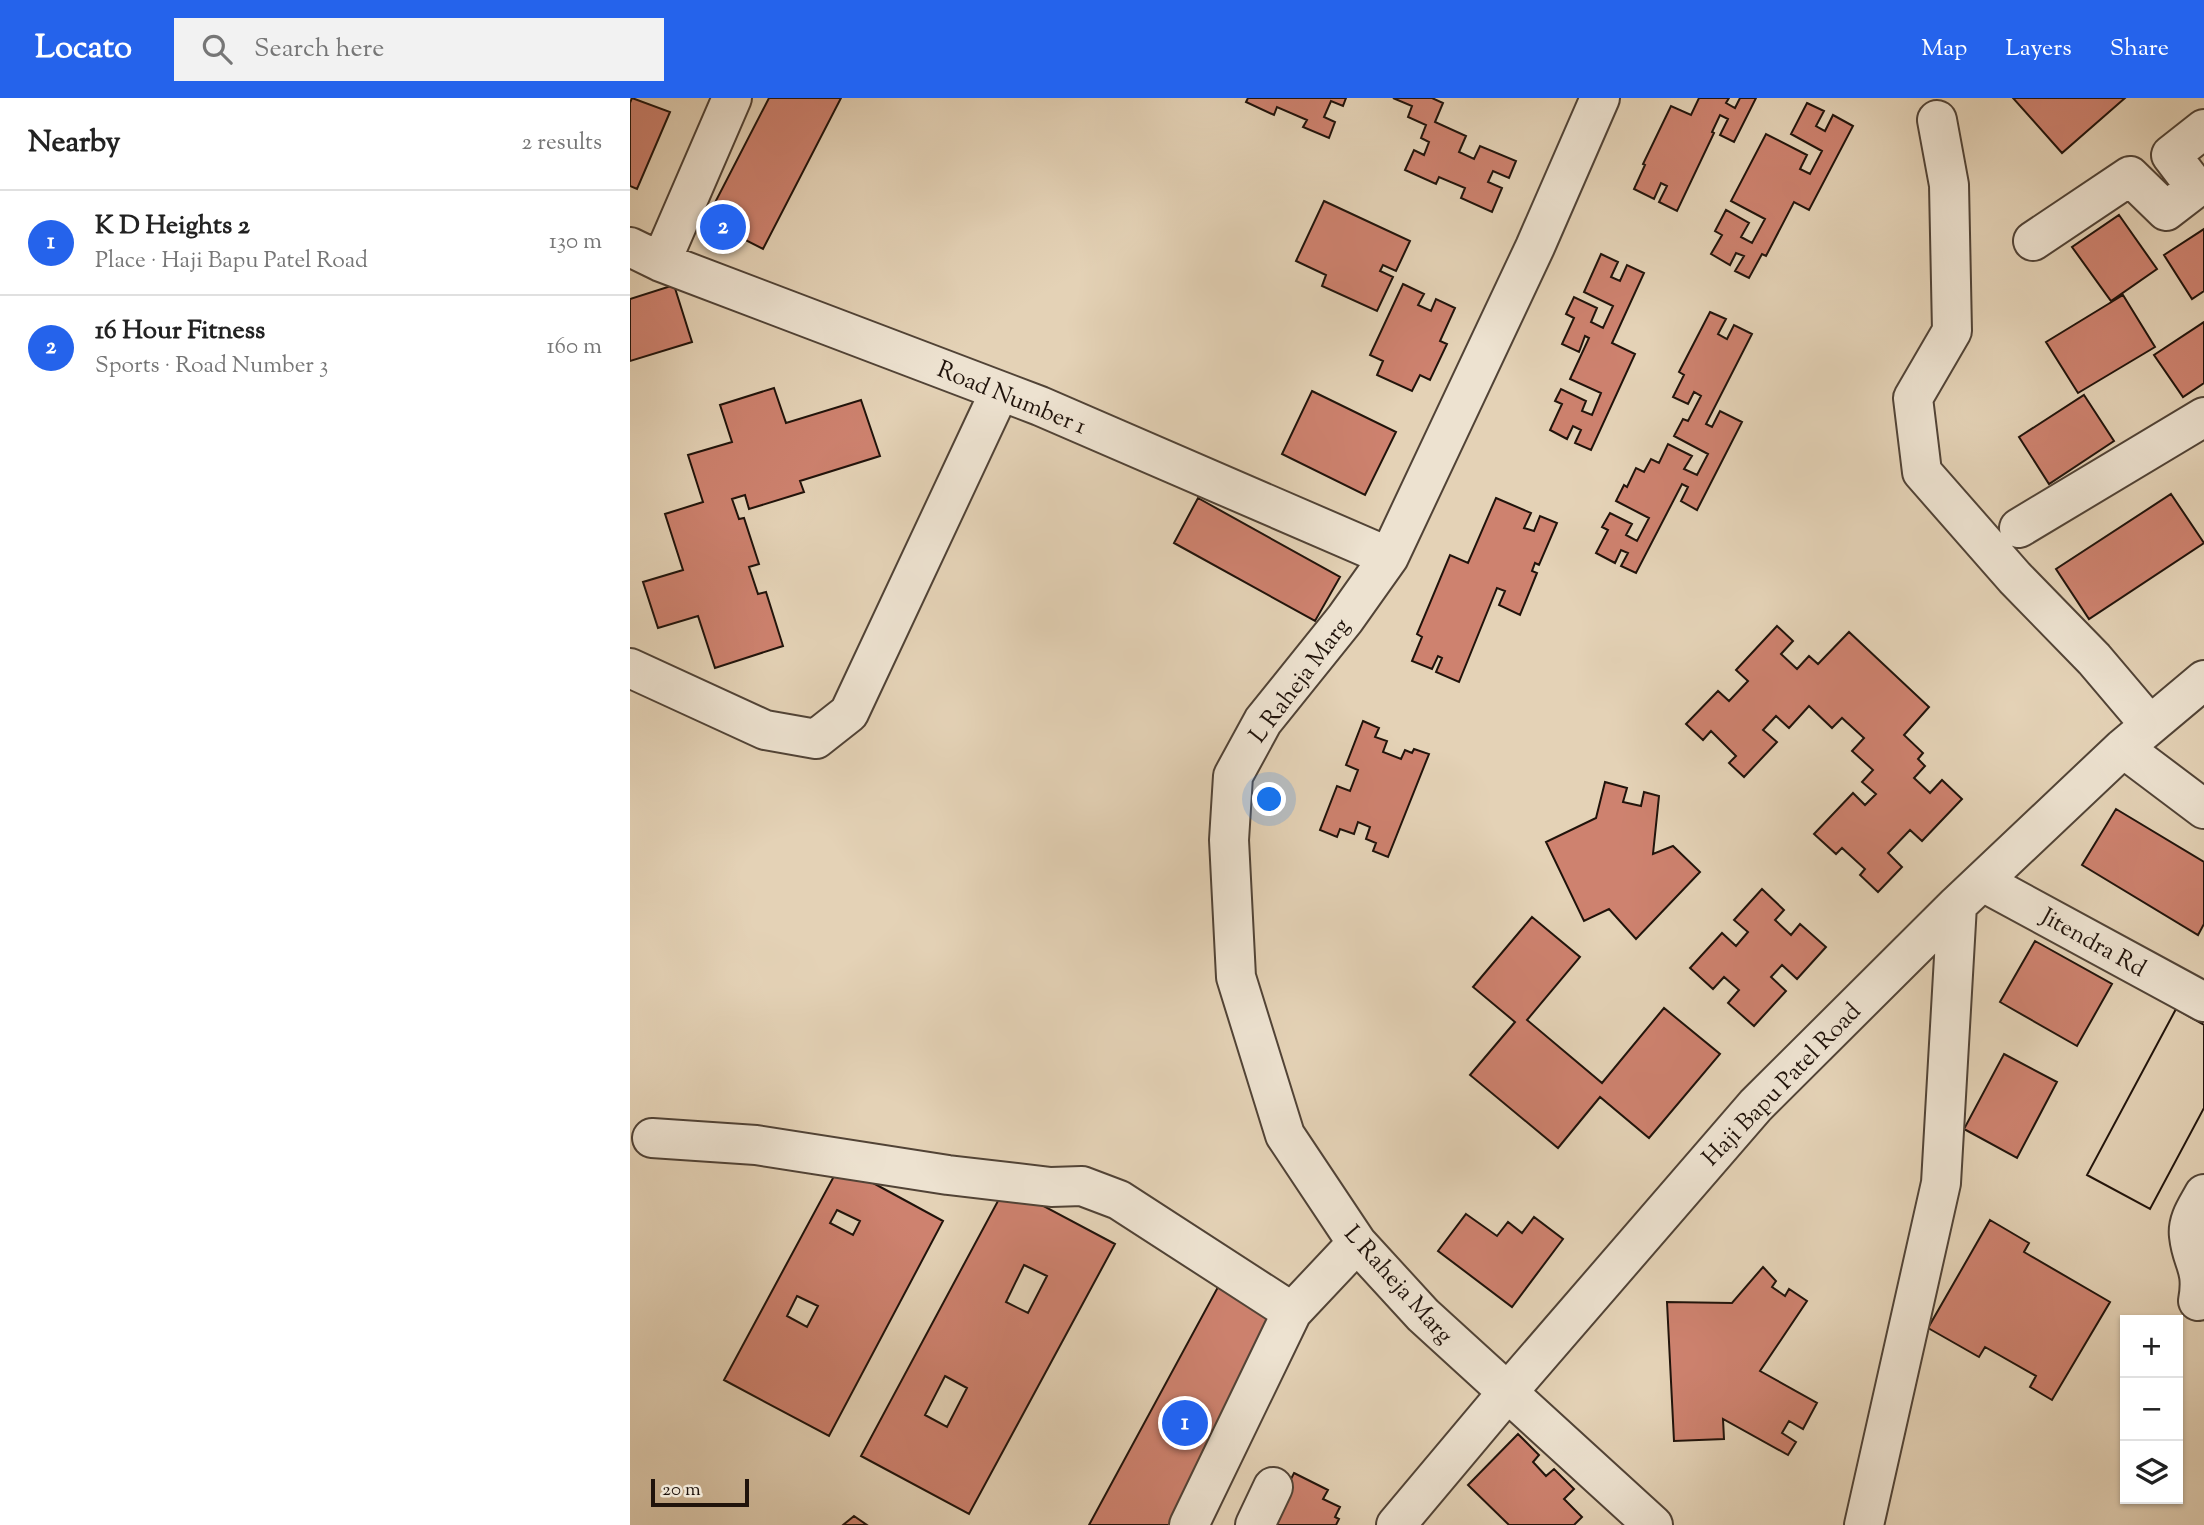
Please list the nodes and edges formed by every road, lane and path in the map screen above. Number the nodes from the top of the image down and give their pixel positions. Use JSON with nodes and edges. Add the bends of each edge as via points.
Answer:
{"nodes":[{"id":1,"x":732,"y":98,"type":"edge"},
{"id":2,"x":1600,"y":98,"type":"edge"},
{"id":3,"x":1937,"y":120,"type":"dead end"},
{"id":4,"x":2204,"y":129,"type":"edge"},
{"id":5,"x":2033,"y":241,"type":"dead end"},
{"id":6,"x":646,"y":254,"type":"edge"},
{"id":7,"x":1000,"y":391,"type":"junction"},
{"id":8,"x":2204,"y":416,"type":"edge"},
{"id":9,"x":2019,"y":528,"type":"dead end"},
{"id":10,"x":1389,"y":557,"type":"junction"},
{"id":11,"x":630,"y":668,"type":"edge"},
{"id":12,"x":2204,"y":680,"type":"edge"},
{"id":13,"x":2136,"y":737,"type":"junction"},
{"id":14,"x":2204,"y":809,"type":"edge"},
{"id":15,"x":1970,"y":893,"type":"junction"},
{"id":16,"x":2204,"y":1002,"type":"edge"},
{"id":17,"x":652,"y":1138,"type":"dead end"},
{"id":18,"x":2204,"y":1194,"type":"edge"},
{"id":19,"x":1357,"y":1243,"type":"junction"},
{"id":20,"x":2197,"y":1301,"type":"dead end"},
{"id":21,"x":1292,"y":1312,"type":"junction"},
{"id":22,"x":1506,"y":1394,"type":"junction"},
{"id":23,"x":1273,"y":1487,"type":"dead end"},
{"id":24,"x":1189,"y":1525,"type":"edge"},
{"id":25,"x":1255,"y":1525,"type":"edge"},
{"id":26,"x":1396,"y":1525,"type":"edge"},
{"id":27,"x":1653,"y":1525,"type":"edge"},
{"id":28,"x":1864,"y":1525,"type":"edge"}],
"edges":[{"from":1,"to":6,"type":"street"},
{"from":2,"to":10,"type":"street","name":"L Raheja Marg"},
{"from":3,"to":13,"type":"street","via":[[1950,185],[1952,331],[1913,398],[1923,472],[2015,578],[2094,659]]},
{"from":4,"to":5,"type":"street","via":[[2171,155],[2196,188],[2166,211],[2130,176]]},
{"from":6,"to":7,"type":"street","name":"Road Number 1"},
{"from":7,"to":10,"type":"street","name":"Road Number 1"},
{"from":7,"to":11,"type":"street","via":[[849,713],[816,740],[765,730]]},
{"from":8,"to":9,"type":"street"},
{"from":10,"to":19,"type":"street","name":"L Raheja Marg","via":[[1263,721],[1233,776],[1229,840],[1236,977],[1285,1135]]},
{"from":12,"to":13,"type":"street","name":"Haji Bapu Patel Road"},
{"from":13,"to":14,"type":"street"},
{"from":13,"to":15,"type":"street","name":"Haji Bapu Patel Road"},
{"from":15,"to":16,"type":"street","name":"Jitendra Rd"},
{"from":15,"to":22,"type":"street","name":"Haji Bapu Patel Road","via":[[1756,1105]]},
{"from":15,"to":28,"type":"street","via":[[1941,1184]]},
{"from":17,"to":21,"type":"street","via":[[756,1145],[948,1175],[1051,1187],[1082,1186],[1119,1200]]},
{"from":18,"to":20,"type":"street","via":[[2190,1220],[2189,1237],[2204,1278]]},
{"from":19,"to":21,"type":"street"},
{"from":19,"to":22,"type":"street","name":"L Raheja Marg","via":[[1423,1315]]},
{"from":21,"to":24,"type":"street"},
{"from":22,"to":26,"type":"street","name":"Haji Bapu Patel Road"},
{"from":22,"to":27,"type":"street","name":"L Raheja Marg"},
{"from":23,"to":25,"type":"street"}]}
